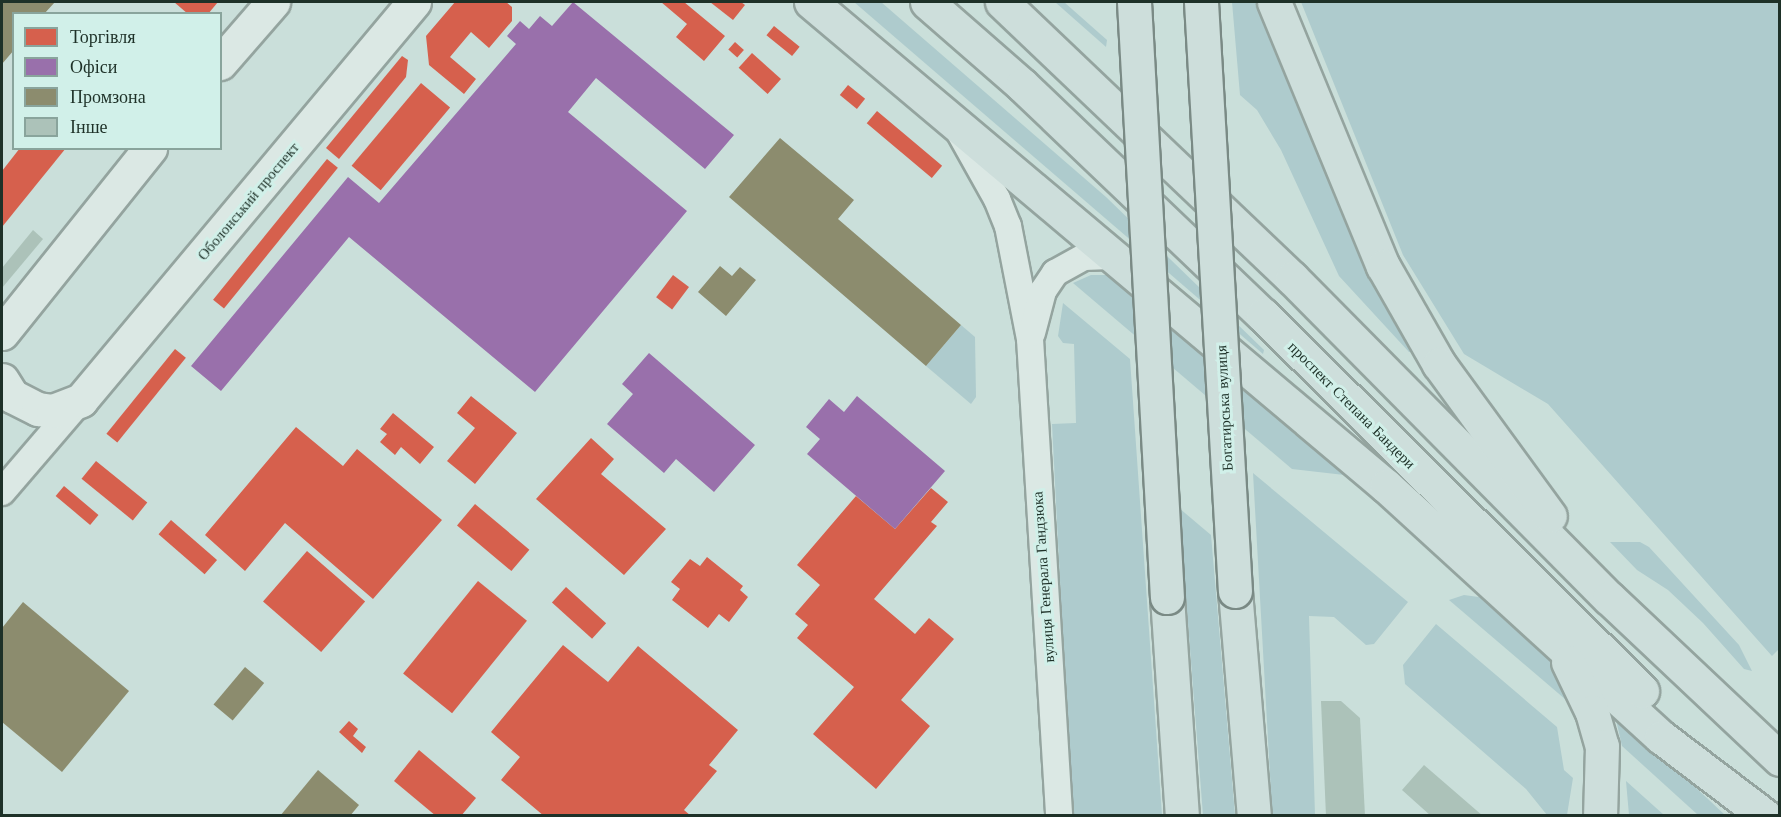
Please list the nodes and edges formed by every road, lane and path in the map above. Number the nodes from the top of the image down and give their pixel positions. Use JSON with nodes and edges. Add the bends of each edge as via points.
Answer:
{"nodes":[{"id":1,"x":273,"y":2,"type":"edge"},
{"id":2,"x":414,"y":2,"type":"edge"},
{"id":3,"x":811,"y":2,"type":"edge"},
{"id":4,"x":927,"y":2,"type":"edge"},
{"id":5,"x":1002,"y":2,"type":"edge"},
{"id":6,"x":1134,"y":2,"type":"edge"},
{"id":7,"x":1201,"y":2,"type":"edge"},
{"id":8,"x":1274,"y":2,"type":"edge"},
{"id":9,"x":222,"y":61,"type":"edge"},
{"id":10,"x":957,"y":128,"type":"junction"},
{"id":11,"x":148,"y":150,"type":"edge"},
{"id":12,"x":1110,"y":256,"type":"junction"},
{"id":13,"x":2,"y":330,"type":"edge"},
{"id":14,"x":1030,"y":339,"type":"junction"},
{"id":15,"x":2,"y":380,"type":"edge"},
{"id":16,"x":81,"y":400,"type":"junction"},
{"id":17,"x":2,"y":492,"type":"edge"},
{"id":18,"x":1609,"y":598,"type":"junction"},
{"id":19,"x":1556,"y":642,"type":"junction"},
{"id":20,"x":1779,"y":759,"type":"edge"},
{"id":21,"x":1254,"y":815,"type":"edge"},
{"id":22,"x":1059,"y":816,"type":"edge"},
{"id":23,"x":1182,"y":816,"type":"edge"},
{"id":24,"x":1600,"y":816,"type":"edge"},
{"id":25,"x":1765,"y":816,"type":"edge"},
{"id":26,"x":1770,"y":816,"type":"edge"}],
"edges":[{"from":1,"to":9,"type":"main road"},
{"from":2,"to":16,"type":"main road","name":"Оболонський проспект"},
{"from":3,"to":10,"type":"main road"},
{"from":4,"to":26,"type":"main road","name":"проспект Степана Бандери","via":[[1022,85],[1263,315]]},
{"from":5,"to":18,"type":"main road","via":[[1292,278]]},
{"from":6,"to":23,"type":"main road","bridge":true},
{"from":7,"to":21,"type":"main road","name":"Богатирська вулиця","bridge":true,"via":[[1235,591]]},
{"from":8,"to":18,"type":"main road","via":[[1383,266],[1439,364]]},
{"from":10,"to":12,"type":"main road"},
{"from":10,"to":14,"type":"street","name":"вулиця Генерала Гандзюка","via":[[1008,226]]},
{"from":11,"to":13,"type":"main road"},
{"from":12,"to":14,"type":"street","name":"вулиця Генерала Гандзюка","via":[[1084,256],[1056,273],[1043,291]]},
{"from":12,"to":19,"type":"main road","via":[[1386,486]]},
{"from":14,"to":22,"type":"street","name":"вулиця Генерала Гандзюка"},
{"from":15,"to":16,"type":"main road","name":"Оболонський проспект","via":[[12,396],[38,409],[53,411]]},
{"from":16,"to":17,"type":"street","name":"Оболонський проспект"},
{"from":18,"to":20,"type":"main road"},
{"from":19,"to":24,"type":"main road","via":[[1592,712],[1602,746]]},
{"from":19,"to":25,"type":"main road","via":[[1661,737]]}]}
